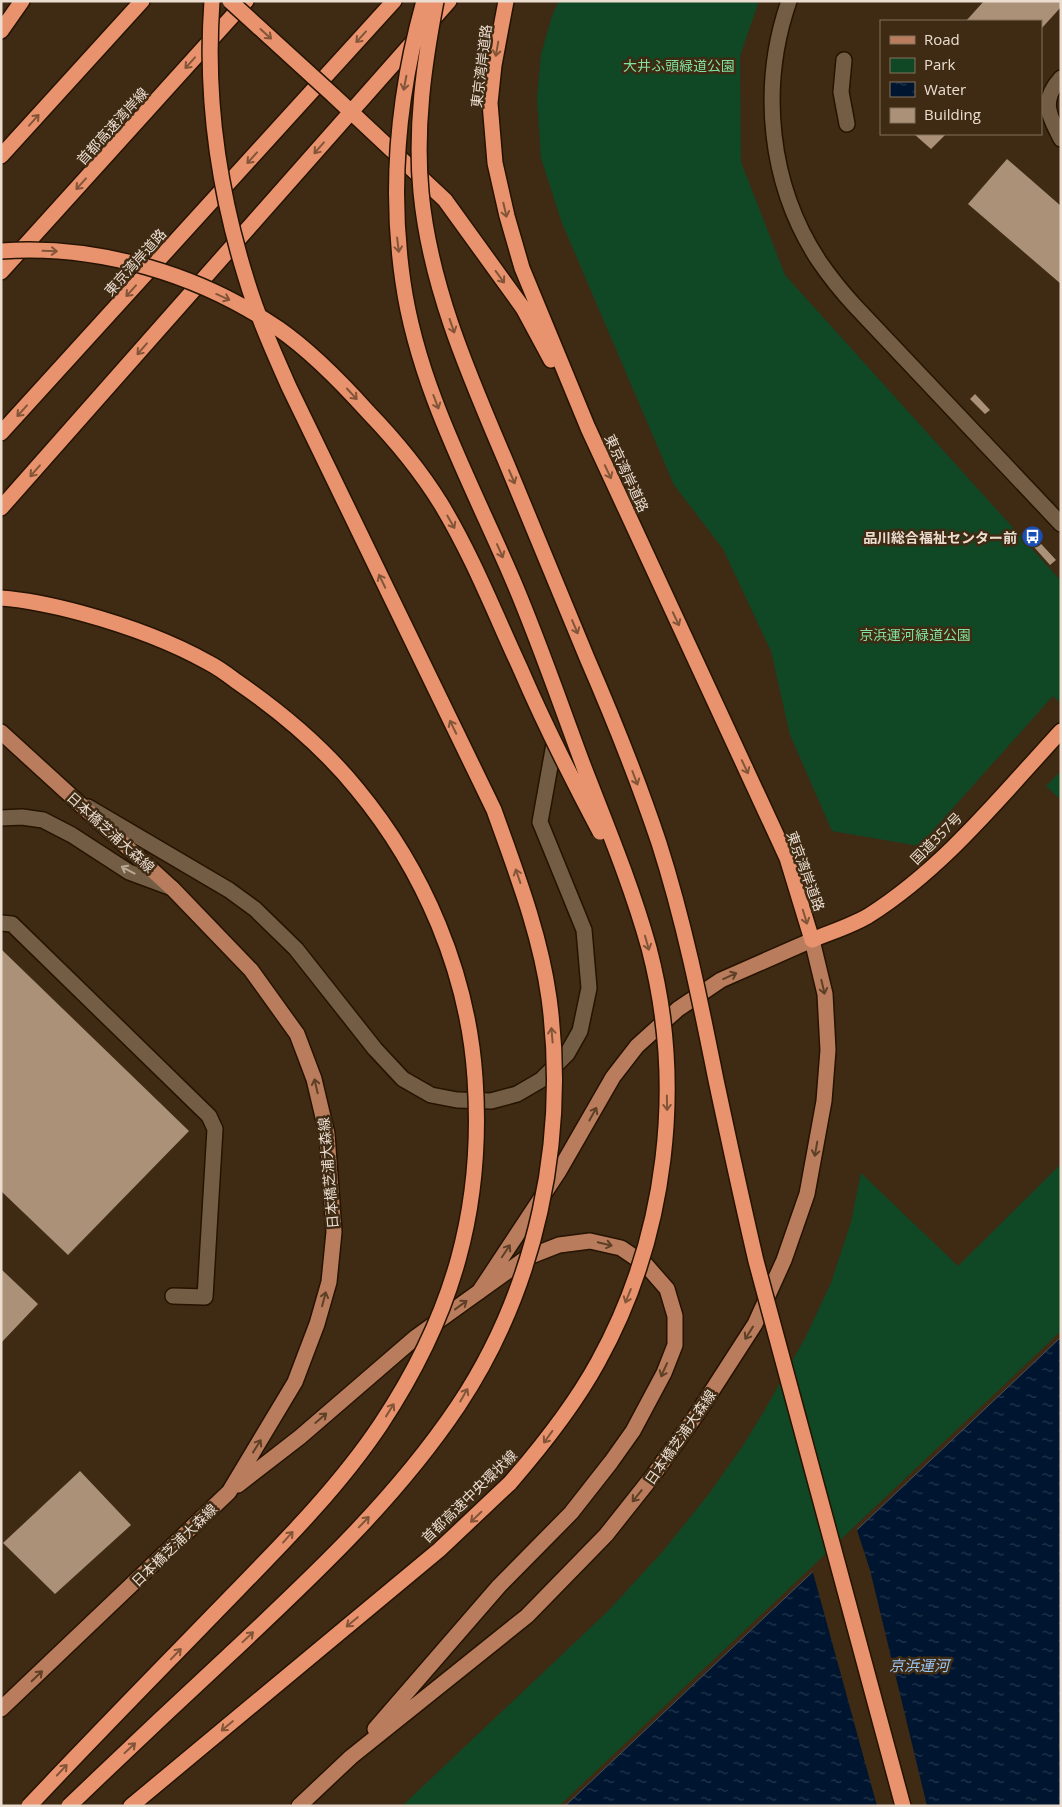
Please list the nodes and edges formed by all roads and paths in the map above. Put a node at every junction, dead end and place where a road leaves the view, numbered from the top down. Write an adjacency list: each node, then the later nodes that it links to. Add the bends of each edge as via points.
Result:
1 (22, 1): 12 (highway)
2 (142, 1): 18 (highway, one-way to 2)
3 (212, 1): 41 (highway, one-way to 3, bridge, via 330,1558 420,1458 458,1406 494,1342 514,1298 534,1240 548,1180 554,1118 555,1061 549,998 538,940 494,810 288,387 246,278 218,160 211,99 209,37)
4 (230, 1): 15 (highway, one-way to 15, bridge)
5 (246, 1): 20 (highway, 首都高速湾岸線, one-way to 20)
6 (394, 1): 22 (highway, 東京湾岸道路, one-way to 22)
7 (424, 1): 32 (highway, one-way to 32, bridge, via 403,92 398,137 395,188 403,286 429,384 513,580)
8 (436, 1): 44 (highway, one-way to 44, bridge, via 420,100 419,147 427,235 438,280 470,376 636,778 674,892 692,960 756,1261)
9 (449, 1): 15 (highway)
10 (506, 1): 21 (highway, 東京湾岸道路, one-way to 21, via 490,103 495,163 522,268)
11 (789, 1): 24 (street, via 773,74 772,119 786,192 810,245 851,301)
12 (1, 31)
13 (844, 60): 16 (street, via 841,92)
14 (1061, 78): 17 (street, via 1049,96 1048,111)
15 (352, 112): 21 (highway, one-way to 21, via 445,200 523,308); 23 (highway, one-way to 23)
16 (847, 124)
17 (1061, 139)
18 (1, 156)
19 (1, 251): 28 (highway, one-way to 28, bridge, via 53,251 97,256 142,266 192,283 238,304 279,330 337,378 410,459 440,502 490,598)
20 (1, 272)
21 (588, 428): 34 (highway, 東京湾岸道路, one-way to 34, via 787,858)
22 (1, 433)
23 (1, 508)
24 (1061, 524)
25 (1, 598): 40 (highway, one-way to 25, bridge, via 268,1558 348,1468 379,1426 410,1378 454,1276 469,1222 478,1113 466,1011 439,926 400,848 381,818 343,772 259,697 210,664 109,620 58,607)
26 (1061, 731): 34 (highway, 国道357号, via 935,865 867,916)
27 (1, 732): 29 (main road, 日本橋芝浦大森線)
28 (554, 744): 29 (street, bridge, via 540,822 584,930 589,988 580,1032 567,1054 540,1080 517,1094 491,1101 431,1095 403,1079 375,1049 296,949 255,909 229,890); 32 (highway, bridge)
29 (76, 800): 31 (main road, 日本橋芝浦大森線)
30 (1, 818): 31 (street, one-way to 30, via 129,872 43,820)
31 (173, 889): 37 (main road, 日本橋芝浦大森線, one-way to 31, via 295,1382 318,1324 329,1282 334,1232 331,1176 327,1134 314,1079 297,1034 252,970)
32 (633, 896): 42 (highway, 首都高速中央環状線, one-way to 42, bridge, via 660,1006 666,1058 667,1112 654,1217 640,1267 599,1360 572,1404 510,1483 439,1550)
33 (1, 923): 36 (street, via 12,924 209,1116 216,1129 205,1297)
34 (812, 940): 35 (main road, one-way to 34, via 558,1172 614,1077 637,1046 678,1010 720,980); 39 (main road, 日本橋芝浦大森線, one-way to 39, via 825,994 828,1050 824,1101 807,1194 784,1260 755,1324 692,1422 606,1535 528,1616)
35 (479, 1292): 37 (main road, one-way to 35, via 300,1437 416,1337); 39 (main road, one-way to 39, via 526,1258 559,1244 590,1241 621,1248 646,1265 667,1289 675,1316 675,1345 664,1373 637,1422 571,1513 499,1586)
36 (173, 1296)
37 (229, 1492): 38 (main road, 日本橋芝浦大森線, one-way to 37)
38 (1, 1709)
39 (351, 1757): 43 (main road, 日本橋芝浦大森線)
40 (29, 1806)
41 (69, 1806)
42 (131, 1806)
43 (299, 1806)
44 (902, 1806)

